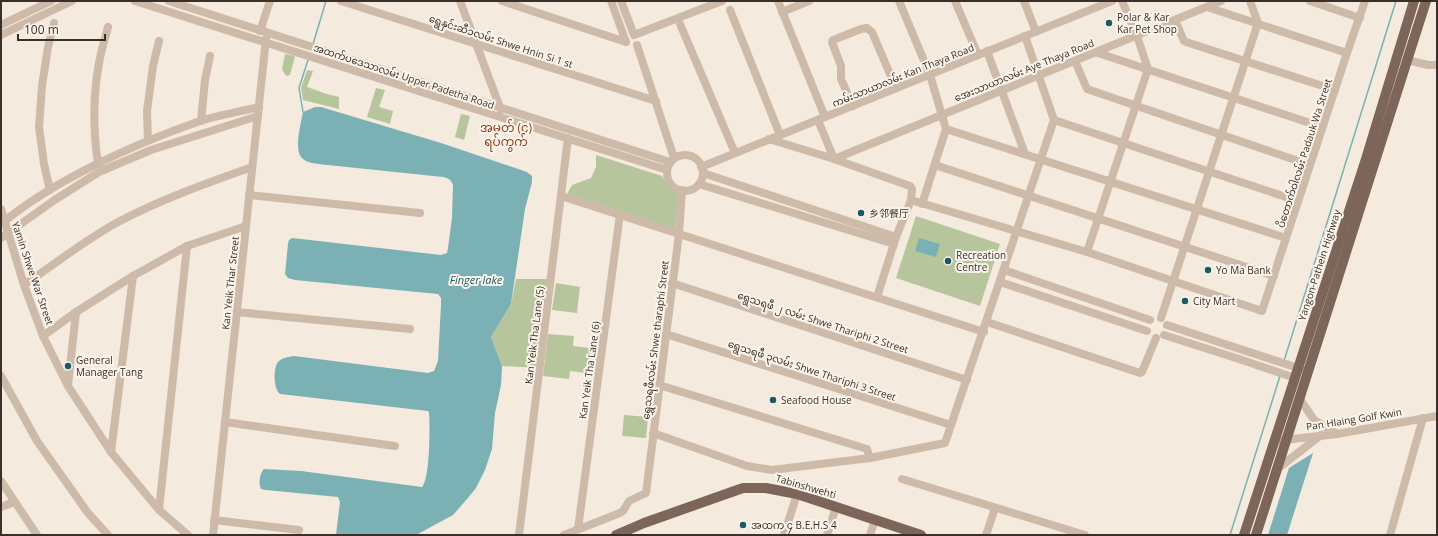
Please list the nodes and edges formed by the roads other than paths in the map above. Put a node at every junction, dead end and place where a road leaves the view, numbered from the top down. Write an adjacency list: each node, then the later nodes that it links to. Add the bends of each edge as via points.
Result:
1 (51, 1): 33 (street)
2 (72, 1): 37 (street)
3 (135, 1): 41 (street, အထက်ပဒေသာလမ်း Upper Padetha Road)
4 (169, 1): 35 (street)
5 (270, 1): 35 (street, Kan Yeik Thar Street)
6 (341, 1): 42 (street, ရွေနှင်းဆီ၁လမ်း Shwe Hnin Si 1 st)
7 (460, 1): 42 (street)
8 (502, 1): 9 (street, via 626,42)
9 (612, 1)
10 (621, 1): 11 (street, via 634,35)
11 (722, 1)
12 (778, 1): 27 (street)
13 (809, 1): 27 (street)
14 (899, 1): 54 (street)
15 (955, 1): 47 (street)
16 (1024, 1): 36 (street)
17 (1112, 1): 36 (street, ကမ်းသာယာလမ်း Kan Thaya Road)
18 (1122, 1): 39 (street)
19 (1221, 1): 25 (street, အေးသာယာလမ်း Aye Thaya Road)
20 (1250, 1): 31 (street)
21 (1310, 1): 28 (street)
22 (1365, 1): 28 (street, ပိတောက်ဝါလမ်း Padauk Wa Street)
23 (1414, 1): 136 (main road, Yangon-Pathein Highway)
24 (1426, 1): 49 (main road, Yangon-Pathein Highway)
25 (1207, 7): 29 (street, အေးသာယာလမ်း Aye Thaya Road); 31 (street)
26 (730, 10): 73 (street)
27 (782, 12): 67 (street)
28 (1360, 18): 46 (street, ပိတောက်ဝါလမ်း Padauk Wa Street)
29 (1175, 20): 39 (street, အေးသာယာလမ်း Aye Thaya Road); 51 (street, via 1186,42)
30 (54, 23): 92 (street, via 42,86 39,127)
31 (1258, 23): 46 (street); 51 (street)
32 (680, 24): 79 (street)
33 (1, 25)
34 (108, 27): 83 (street, via 99,63 94,104 94,136)
35 (263, 32): 41 (street, Kan Yeik Thar Street); 64 (street)
36 (1036, 32): 38 (street, ကမ်းသာယာလမ်း Kan Thaya Road)
37 (1, 35)
38 (1026, 36): 44 (street, ကမ်းသာယာလမ်း Kan Thaya Road); 55 (street)
39 (1137, 36): 45 (street, အေးသာယာလမ်း Aye Thaya Road); 53 (street)
40 (159, 41): 77 (street, via 152,66 147,111)
41 (266, 43): 63 (street, Kan Yeik Thar Street); 68 (street, အထက်ပဒေသာလမ်း Upper Padetha Road)
42 (477, 44): 60 (street, ရွေနှင်းဆီ၁လမ်း Shwe Hnin Si 1 st); 64 (street)
43 (637, 45): 60 (street)
44 (987, 51): 47 (street, ကမ်းသာယာလမ်း Kan Thaya Road); 58 (street)
45 (1096, 52): 50 (street, အေးသာယာလမ်း Aye Thaya Road); 53 (street)
46 (1347, 53): 57 (street, ပိတောက်ဝါလမ်း Padauk Wa Street)
47 (978, 55): 54 (street, ကမ်းသာယာလမ်း Kan Thaya Road)
48 (210, 56): 70 (street)
49 (1407, 60): 52 (street); 136 (main road, Yangon-Pathein Highway)
50 (1075, 61): 55 (street, အေးသာယာလမ်း Aye Thaya Road); 62 (street, via 1087,89)
51 (1246, 62): 57 (street); 59 (street)
52 (1437, 65)
53 (1148, 69): 59 (street); 62 (street)
54 (930, 74): 56 (street, ကမ်းသာယာလမ်း Kan Thaya Road); 65 (street)
55 (1039, 75): 58 (street, အေးသာယာလမ်း Aye Thaya Road); 69 (street)
56 (896, 88): 61 (street, ကမ်းသာယာလမ်း Kan Thaya Road); 61 (street, via 872,32 867,28 834,40 832,42 841,66 841,79)
57 (1335, 90): 71 (street, ပိတောက်ဝါလမ်း Padauk Wa Street)
58 (1002, 91): 65 (street, အေးသာယာလမ်း Aye Thaya Road); 80 (street)
59 (1234, 98): 71 (street); 74 (street)
60 (656, 100): 84 (street)
61 (853, 106): 67 (street, ကမ်းသာယာလမ်း Kan Thaya Road)
62 (1136, 106): 74 (street); 78 (street)
63 (259, 107): 66 (street, Kan Yeik Thar Street); 70 (street)
64 (500, 108): 68 (street); 84 (street)
65 (942, 114): 72 (street); 81 (street, အေးသာယာလမ်း Aye Thaya Road)
66 (258, 116): 87 (street, Kan Yeik Thar Street); 109 (street, via 150,150 99,172)
67 (821, 118): 73 (street, ကမ်းသာယာလမ်း Kan Thaya Road); 81 (street)
68 (504, 119): 75 (street, အထက်ပဒေသာလမ်း Upper Padetha Road)
69 (1054, 120): 78 (street); 82 (street)
70 (201, 121): 77 (street)
71 (1322, 127): 86 (street, ပိတောက်ဝါလမ်း Padauk Wa Street)
72 (946, 129): 80 (street); 85 (street)
73 (780, 135): 76 (street, ကမ်းသာယာလမ်း Kan Thaya Road)
74 (1221, 136): 86 (street); 89 (street)
75 (568, 138): 84 (street, အထက်ပဒေသာလမ်း Upper Padetha Road); 95 (street, Kan Yeik Tha Lane (5))
76 (769, 139): 79 (street, ကမ်းသာယာလမ်း Kan Thaya Road); 81 (street)
77 (148, 141): 83 (street)
78 (1124, 143): 89 (street); 90 (street)
79 (735, 153): 88 (street, ကမ်းသာယာလမ်း Kan Thaya Road)
80 (1025, 154): 82 (street)
81 (834, 159): 97 (street, via 910,186)
82 (1041, 159): 90 (street); 96 (street)
83 (98, 164): 92 (street)
84 (670, 164): 88 (street, via 680,155 692,156); 93 (street, via 667,176 674,187)
85 (935, 165): 96 (street); 99 (street)
86 (1310, 165): 98 (street, ပိတောက်ဝါလမ်း Padauk Wa Street)
87 (252, 167): 94 (street, Kan Yeik Thar Street); 121 (street, via 185,191 119,222)
88 (702, 170): 91 (street); 111 (street)
89 (1209, 171): 98 (street); 101 (street)
90 (1111, 182): 101 (street); 104 (street)
91 (699, 184): 93 (street, via 694,188); 111 (street)
92 (50, 190): 105 (street)
93 (682, 190): 108 (street, ရွှေသရဖီလမ်း Shwe tharaphi Street)
94 (249, 195): 102 (street); 106 (street, Kan Yeik Thar Street)
95 (561, 196): 103 (street); 173 (street, Kan Yeik Tha Lane (5))
96 (1029, 196): 104 (street); 107 (street)
97 (911, 200): 99 (street); 111 (street)
98 (1298, 201): 110 (street, ပိတောက်ဝါလမ်း Padauk Wa Street)
99 (922, 204): 107 (street)
100 (1, 209): 105 (street, Yamin Shwe War Street)
101 (1197, 210): 110 (street); 113 (street)
102 (420, 213)
103 (620, 214): 108 (street); 166 (street, Kan Yeik Tha Lane (6))
104 (1098, 218): 113 (street); 114 (street)
105 (3, 223): 109 (street, Yamin Shwe War Street)
106 (246, 226): 112 (street); 124 (street, Kan Yeik Thar Street)
107 (1016, 232): 114 (street); 115 (street)
108 (679, 234): 120 (street, ရွှေသရဖီလမ်း Shwe tharaphi Street); 122 (street)
109 (4, 235): 121 (street, Yamin Shwe War Street)
110 (1286, 238): 117 (street, ပိတောက်ဝါလမ်း Padauk Wa Street)
111 (895, 240): 122 (street)
112 (188, 246): 116 (street); 163 (street)
113 (1184, 247): 117 (street); 118 (street)
114 (1087, 252): 118 (street)
115 (1004, 270): 119 (street); 126 (street)
116 (133, 276): 123 (street); 153 (street)
117 (1274, 276): 118 (street, ပိတောက်ဝါလမ်း Padauk Wa Street, via 1262,311)
118 (1173, 281): 125 (street)
119 (1000, 282): 127 (street); 130 (street)
120 (672, 283): 132 (street, ရွှေသရဖီလမ်း Shwe tharaphi Street); 139 (street, ရွေသရဖီ ၂ လမ်း Shwe Thariphi 2 Street)
121 (24, 285): 133 (street, Yamin Shwe War Street)
122 (877, 297): 131 (street)
123 (76, 312): 133 (street); 141 (street)
124 (237, 312): 129 (street); 145 (street, Kan Yeik Thar Street)
125 (1161, 318): 126 (street, via 1155,317); 128 (street)
126 (1150, 320): 130 (street)
127 (987, 322): 131 (street); 135 (street, via 1140,373)
128 (1167, 326): 134 (street); 136 (street)
129 (410, 329)
130 (1147, 331): 135 (street, via 1150,336)
131 (984, 332): 139 (street)
132 (666, 334): 140 (street, ရွှေသရဖီလမ်း Shwe tharaphi Street); 146 (street, ရွေသရဖီ ၃လမ်း Shwe Thariphi 3 Street)
133 (43, 336): 141 (street, Yamin Shwe War Street)
134 (1164, 336): 135 (street); 138 (street)
135 (1156, 338)
136 (1303, 369): 138 (main road, Yangon-Pathein Highway); 142 (main road, Yangon-Pathein Highway)
137 (1, 376): 170 (street, via 37,441 88,513)
138 (1295, 378): 151 (main road, Yangon-Pathein Highway)
139 (967, 380): 146 (street)
140 (659, 384): 147 (street, ရွှေသရဖီလမ်း Shwe tharaphi Street); 154 (street, via 868,449)
141 (68, 386): 153 (street, Yamin Shwe War Street)
142 (1300, 399): 148 (street, via 1314,420); 150 (main road, Yangon-Pathein Highway)
143 (1437, 416): 144 (street, Pan Hlaing Golf Kwin)
144 (1423, 418): 148 (street, Pan Hlaing Golf Kwin); 184 (street)
145 (225, 422): 152 (street); 164 (street, Kan Yeik Thar Street)
146 (952, 425): 154 (street, via 945,443)
147 (653, 433): 154 (street, via 747,466 772,470); 166 (street, ရွှေသရဖီလမ်း Shwe tharaphi Street, via 646,492 629,501 623,511)
148 (1337, 434): 149 (street, Pan Hlaing Golf Kwin)
149 (1321, 435): 150 (street, Pan Hlaing Golf Kwin); 155 (street)
150 (1287, 439): 151 (street, Pan Hlaing Golf Kwin); 155 (main road, Yangon-Pathein Highway)
151 (1274, 441): 182 (main road, Yangon-Pathein Highway)
152 (396, 446)
153 (111, 452): 163 (street, Yamin Shwe War Street)
154 (870, 458)
155 (1276, 470): 183 (main road, Yangon-Pathein Highway)
156 (902, 479): 162 (street)
157 (1, 480): 159 (street)
158 (797, 494): 161 (main road, Tabinshwehti); 168 (main road, Tabinshwehti, via 766,488 743,488); 176 (street)
159 (15, 502): 160 (street); 169 (street)
160 (1, 507)
161 (836, 507): 165 (main road, Tabinshwehti); 177 (street)
162 (995, 508): 180 (street); 181 (street)
163 (159, 510): 171 (street, Yamin Shwe War Street)
164 (214, 520): 167 (street); 172 (street, Kan Yeik Thar Street)
165 (875, 520): 178 (street); 179 (main road, Tabinshwehti)
166 (578, 529): 174 (street)
167 (299, 530)
168 (630, 532): 175 (main road, Tabinshwehti)
169 (37, 535)
170 (108, 535)
171 (188, 535)
172 (213, 535)
173 (519, 535)
174 (564, 535)
175 (616, 535)
176 (784, 535)
177 (827, 535)
178 (870, 535)
179 (921, 535)
180 (986, 535)
181 (1085, 535)
182 (1244, 535)
183 (1256, 535)
184 (1390, 535)

